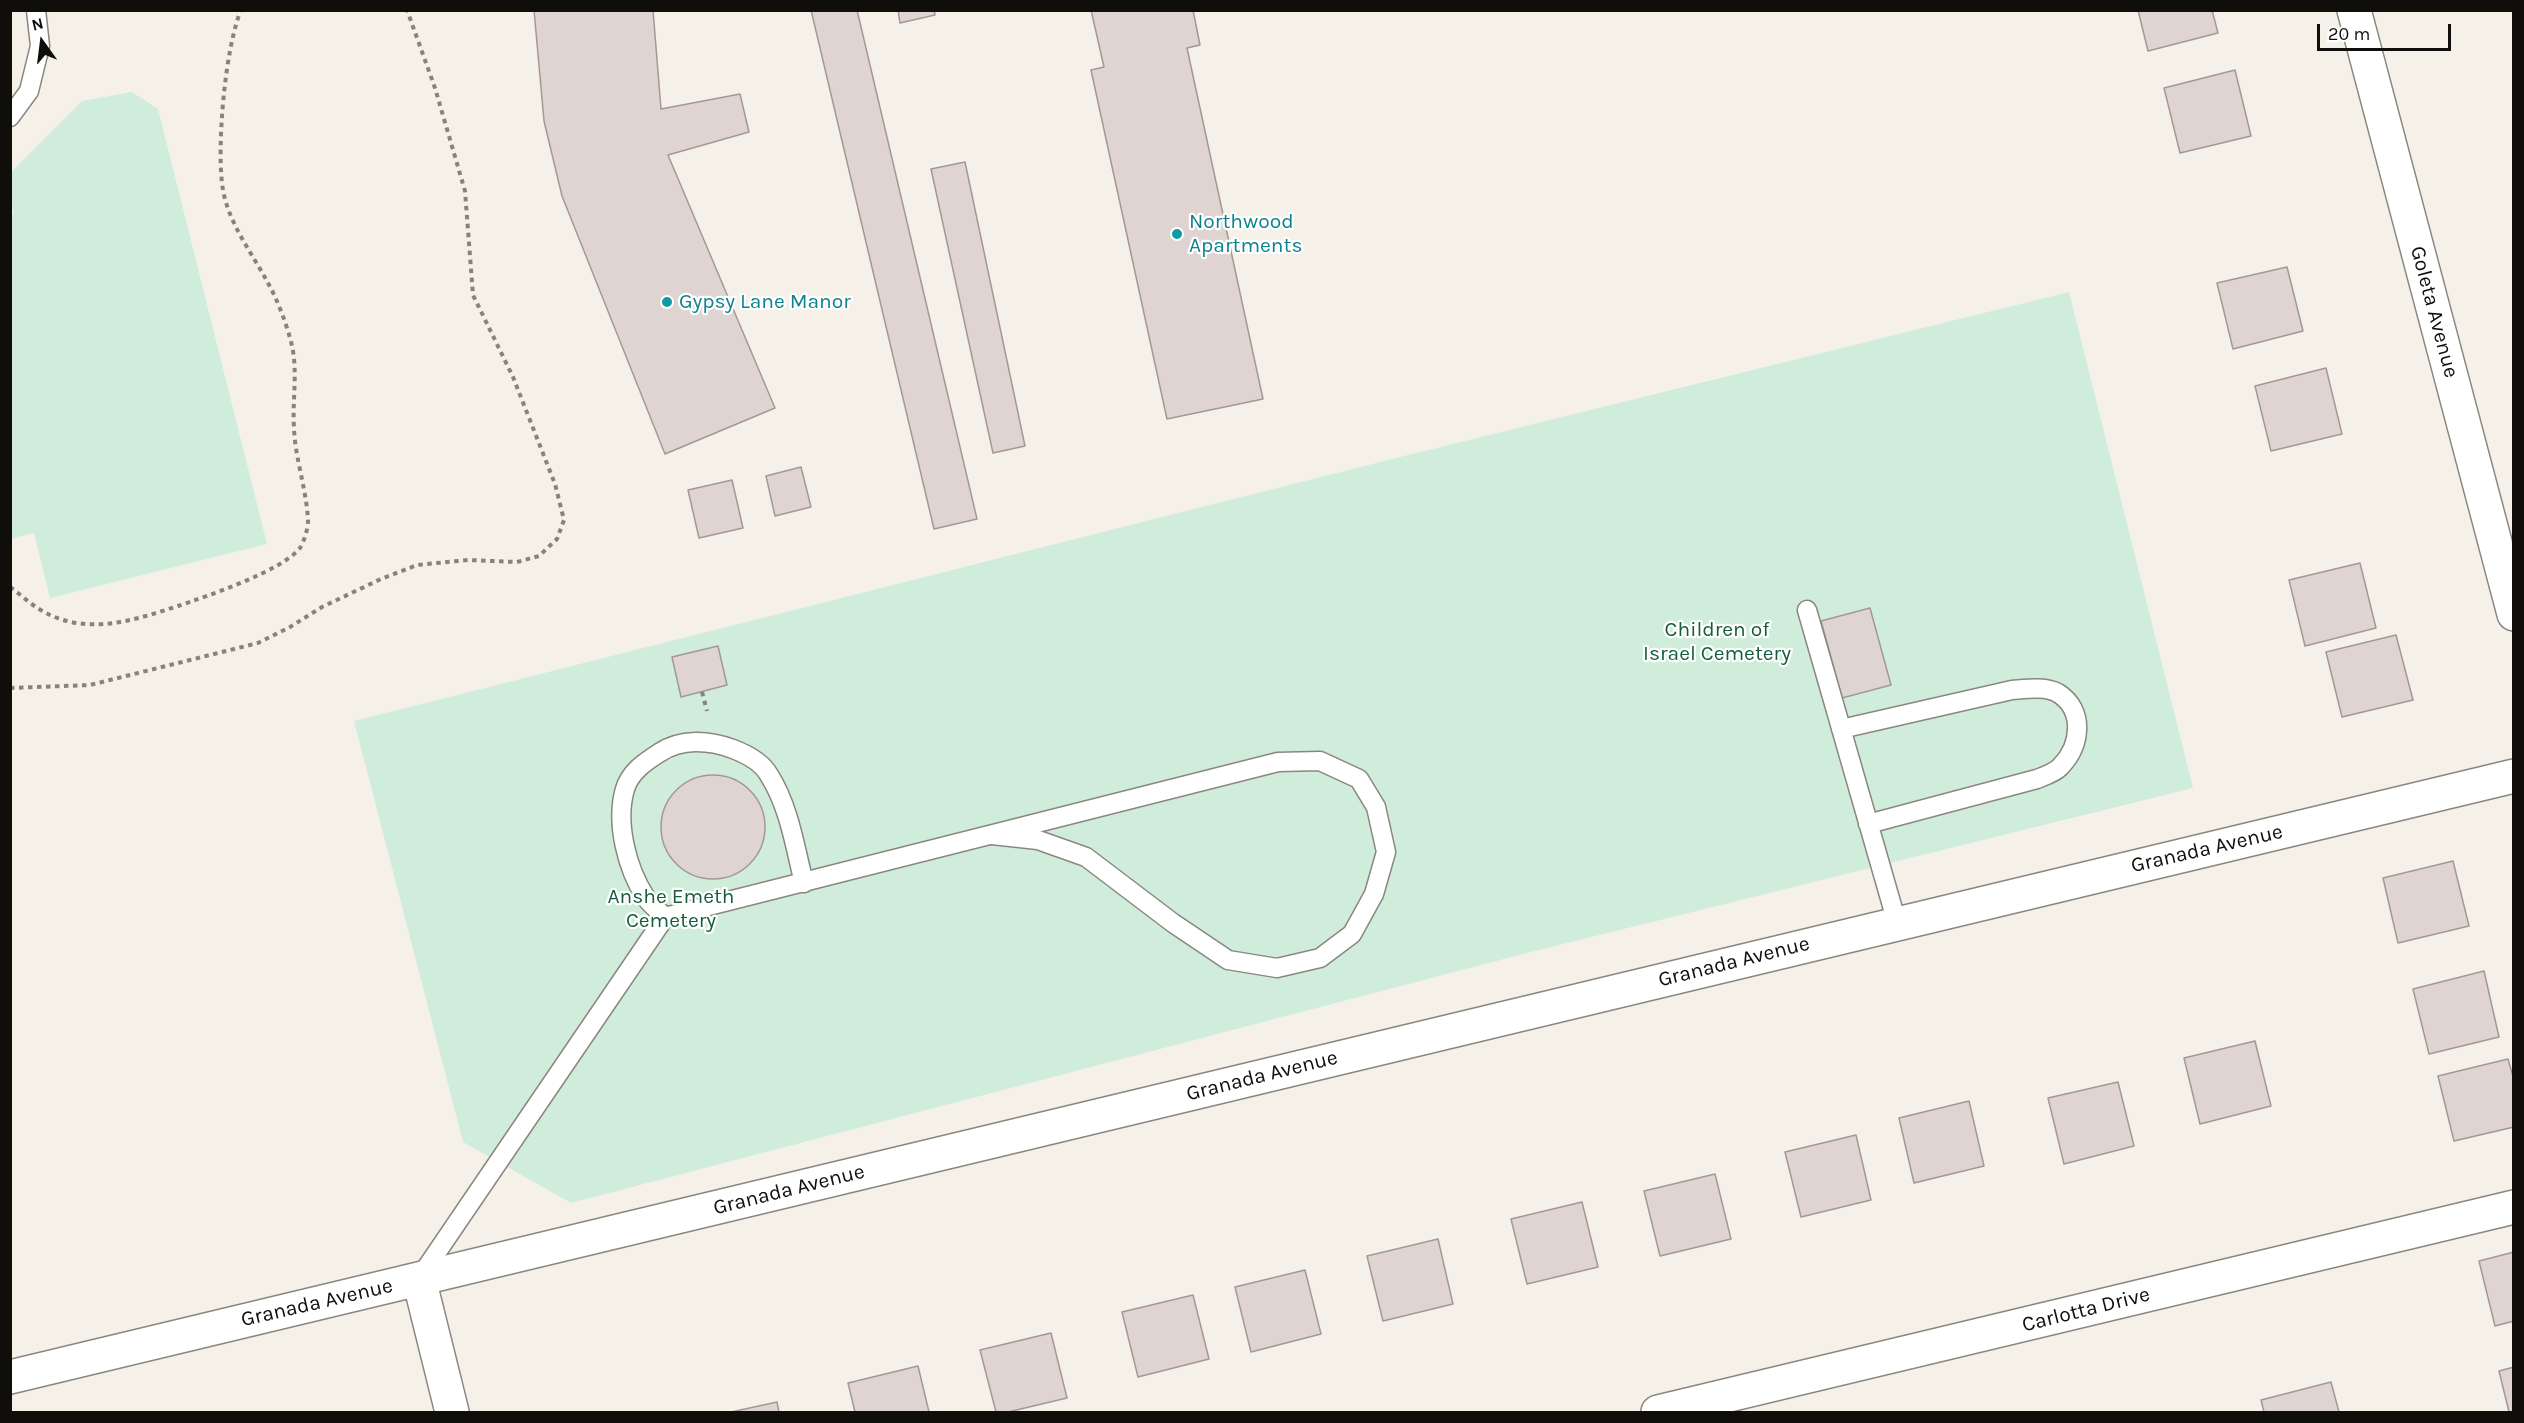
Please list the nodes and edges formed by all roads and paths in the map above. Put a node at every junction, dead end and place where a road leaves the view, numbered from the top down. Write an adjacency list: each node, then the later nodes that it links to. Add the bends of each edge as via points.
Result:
1 (36, 10): 5 (lane, via 39,46 29,91)
2 (240, 10): 6 (path, via 225,90 220,150 223,191 238,231 270,285 290,338 296,374 294,427 308,524 300,547 272,569 206,597 127,622 86,626 63,621)
3 (407, 10): 9 (path, via 465,191 473,296 513,377 555,484 564,520 557,539 539,556 517,562 468,560 417,565 381,579 258,643 90,685)
4 (2354, 10): 8 (street, Goleta Avenue)
5 (10, 117)
6 (10, 587)
7 (1806, 610): 10 (lane)
8 (2514, 614)
9 (10, 688)
10 (1841, 729): 12 (lane); 12 (lane, via 2012,690 2036,688 2058,693 2074,709 2079,726 2074,749 2060,768 2037,779)
11 (2514, 776): 16 (street, Granada Avenue)
12 (1869, 824): 16 (lane)
13 (992, 835): 13 (lane, via 1278,762 1320,761 1359,779 1376,807 1386,852 1374,894 1352,934 1320,957 1277,968 1228,960 1086,857 1038,840); 14 (lane)
14 (804, 883): 15 (lane); 15 (lane, via 784,804 769,773 748,755 718,743 692,741 667,748 640,765 625,788 622,818 635,879 647,900)
15 (665, 917): 18 (lane)
16 (1897, 923): 18 (street, Granada Avenue)
17 (2514, 1207): 21 (street, Carlotta Drive)
18 (419, 1279): 19 (street, Granada Avenue); 20 (street)
19 (10, 1377)
20 (452, 1413)
21 (1658, 1413)

